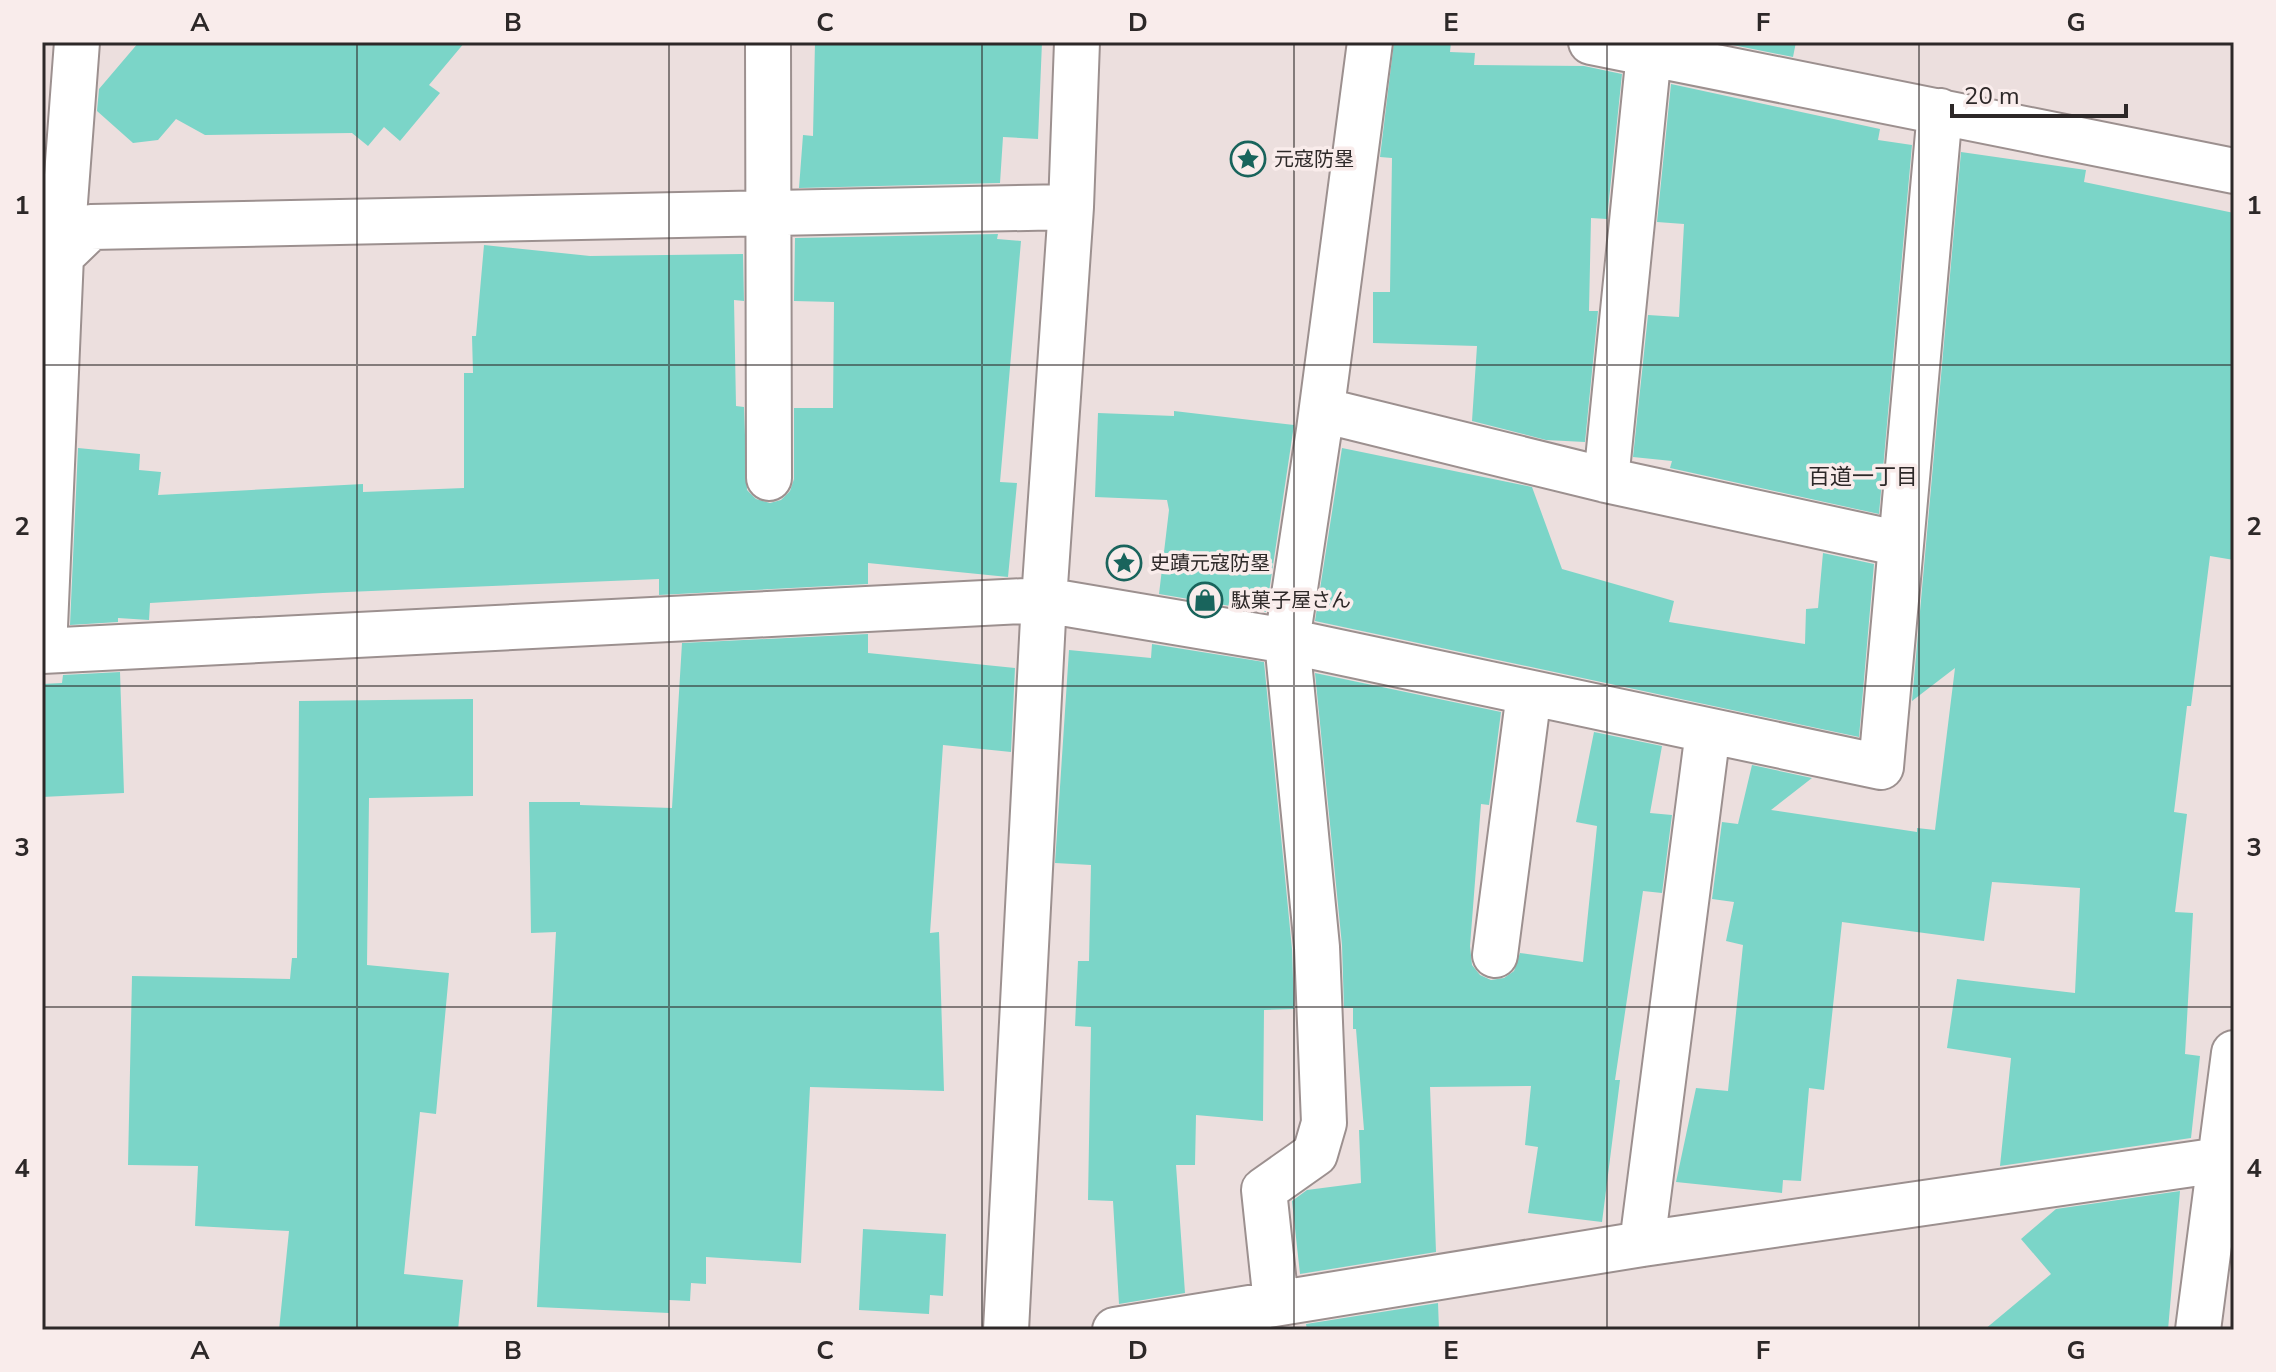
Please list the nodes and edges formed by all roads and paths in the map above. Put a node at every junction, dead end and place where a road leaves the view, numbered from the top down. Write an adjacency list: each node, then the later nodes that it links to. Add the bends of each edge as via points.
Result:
1 (77, 42): 11 (street)
2 (768, 42): 10 (street)
3 (1077, 42): 9 (street)
4 (1370, 42): 12 (street)
5 (1591, 42): 6 (street)
6 (1649, 53): 7 (street); 14 (street)
7 (1940, 111): 8 (street); 15 (street)
8 (2234, 171)
9 (1071, 207): 10 (street); 16 (street)
10 (769, 213): 11 (street, via 91,227); 13 (street)
11 (61, 256): 18 (street)
12 (1322, 410): 14 (street); 17 (street)
13 (769, 478)
14 (1606, 480): 15 (street)
15 (1901, 544): 20 (street, via 1881,767)
16 (1044, 600): 17 (street); 18 (street); 26 (street)
17 (1287, 641): 19 (street); 25 (street, via 1317,947 1324,1123 1315,1154 1264,1190)
18 (43, 651)
19 (1529, 693): 20 (street); 21 (street)
20 (1708, 731): 24 (street)
21 (1495, 955)
22 (2234, 1053): 23 (street)
23 (2228, 1158): 24 (street); 28 (street)
24 (1642, 1244): 25 (street)
25 (1276, 1303): 27 (street)
26 (1006, 1330)
27 (1115, 1330)
28 (2198, 1330)

